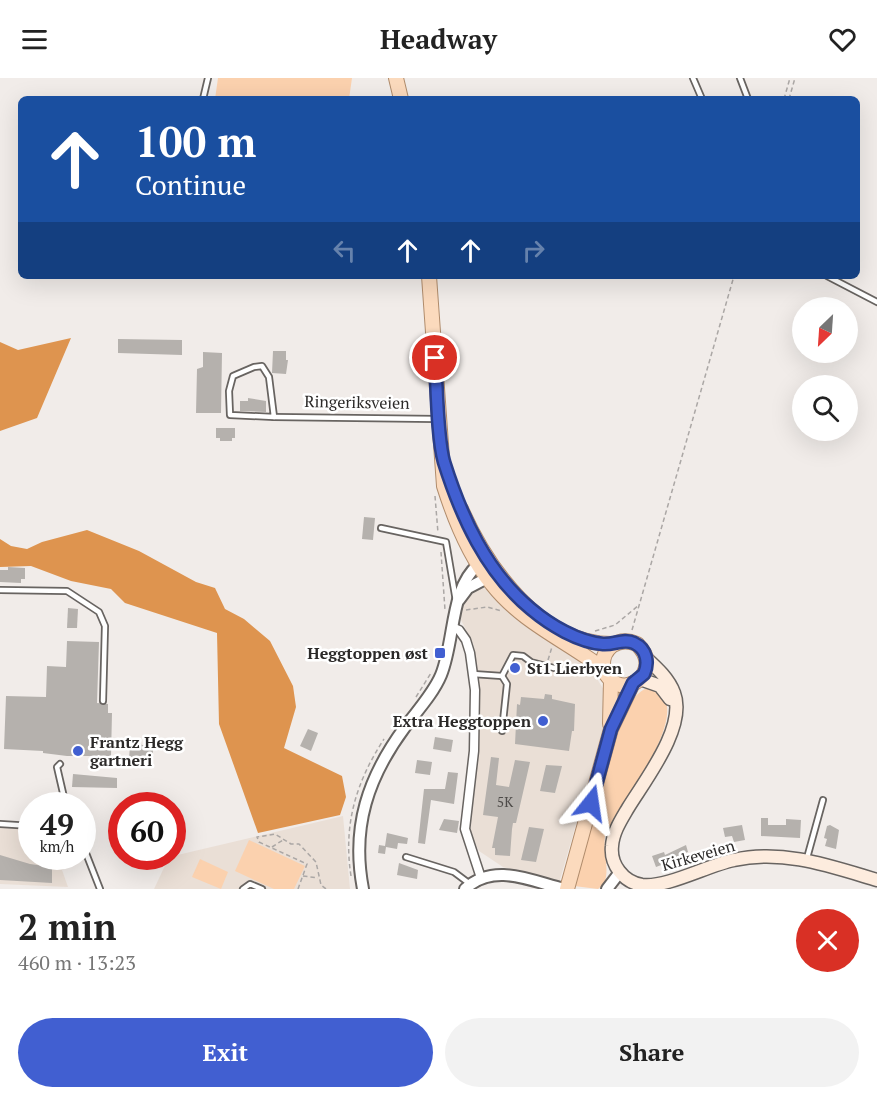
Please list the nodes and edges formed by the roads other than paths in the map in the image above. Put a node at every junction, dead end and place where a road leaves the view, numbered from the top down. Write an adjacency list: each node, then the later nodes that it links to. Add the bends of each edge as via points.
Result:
1 (208, 78): 5 (lane)
2 (396, 78): 6 (main road)
3 (693, 78): 7 (lane)
4 (740, 78): 8 (lane)
5 (204, 96)
6 (400, 96)
7 (701, 96)
8 (747, 96)
9 (429, 279): 13 (main road)
10 (833, 279): 11 (lane)
11 (877, 302)
12 (274, 417): 12 (lane, Ringeriksveien, via 230,415 233,376 254,367 265,368); 13 (lane, Ringeriksveien)
13 (440, 418): 15 (main road, via 444,462)
14 (381, 528): 17 (lane, via 446,542)
15 (486, 569): 17 (street, via 468,588); 17 (street, via 465,580); 19 (main road, via 547,620 588,641); 23 (main road, via 515,609 551,642)
16 (0, 590): 26 (lane, via 67,591 99,612 105,626)
17 (460, 606): 18 (street)
18 (454, 628): 22 (street, via 468,643); 46 (street, via 440,676 386,754 368,789 358,834)
19 (613, 644): 20 (main road, via 632,642); 23 (main road, via 604,655)
20 (646, 658): 25 (main road, via 646,669); 27 (main road, via 670,684)
21 (554, 668): 24 (lane, via 513,655)
22 (473, 674): 24 (lane); 40 (street, via 474,751 465,829)
23 (607, 674): 25 (main road, via 623,685); 28 (main road)
24 (502, 676): 29 (lane, via 507,684)
25 (637, 681): 27 (main road, via 660,686); 28 (main road)
26 (103, 701)
27 (675, 708): 38 (main road, via 670,735 613,837 612,856)
28 (611, 729): 47 (main road)
29 (501, 731)
30 (60, 764): 31 (lane, via 57,767)
31 (63, 792)
32 (823, 800): 36 (lane)
33 (0, 824): 34 (lane)
34 (18, 825)
35 (406, 857): 42 (lane, via 454,872)
36 (807, 860): 39 (main road, Kirkeveien); 41 (main road, Kirkeveien, via 750,857 715,864 657,884)
37 (93, 870): 43 (lane)
38 (620, 873): 41 (main road, Kirkeveien); 48 (street)
39 (877, 880)
40 (483, 883): 42 (street); 47 (street, via 503,874)
41 (629, 886)
42 (468, 887)
43 (100, 889)
44 (243, 889): 45 (lane, via 250,884)
45 (262, 889)
46 (363, 889)
47 (565, 889)
48 (607, 889)

